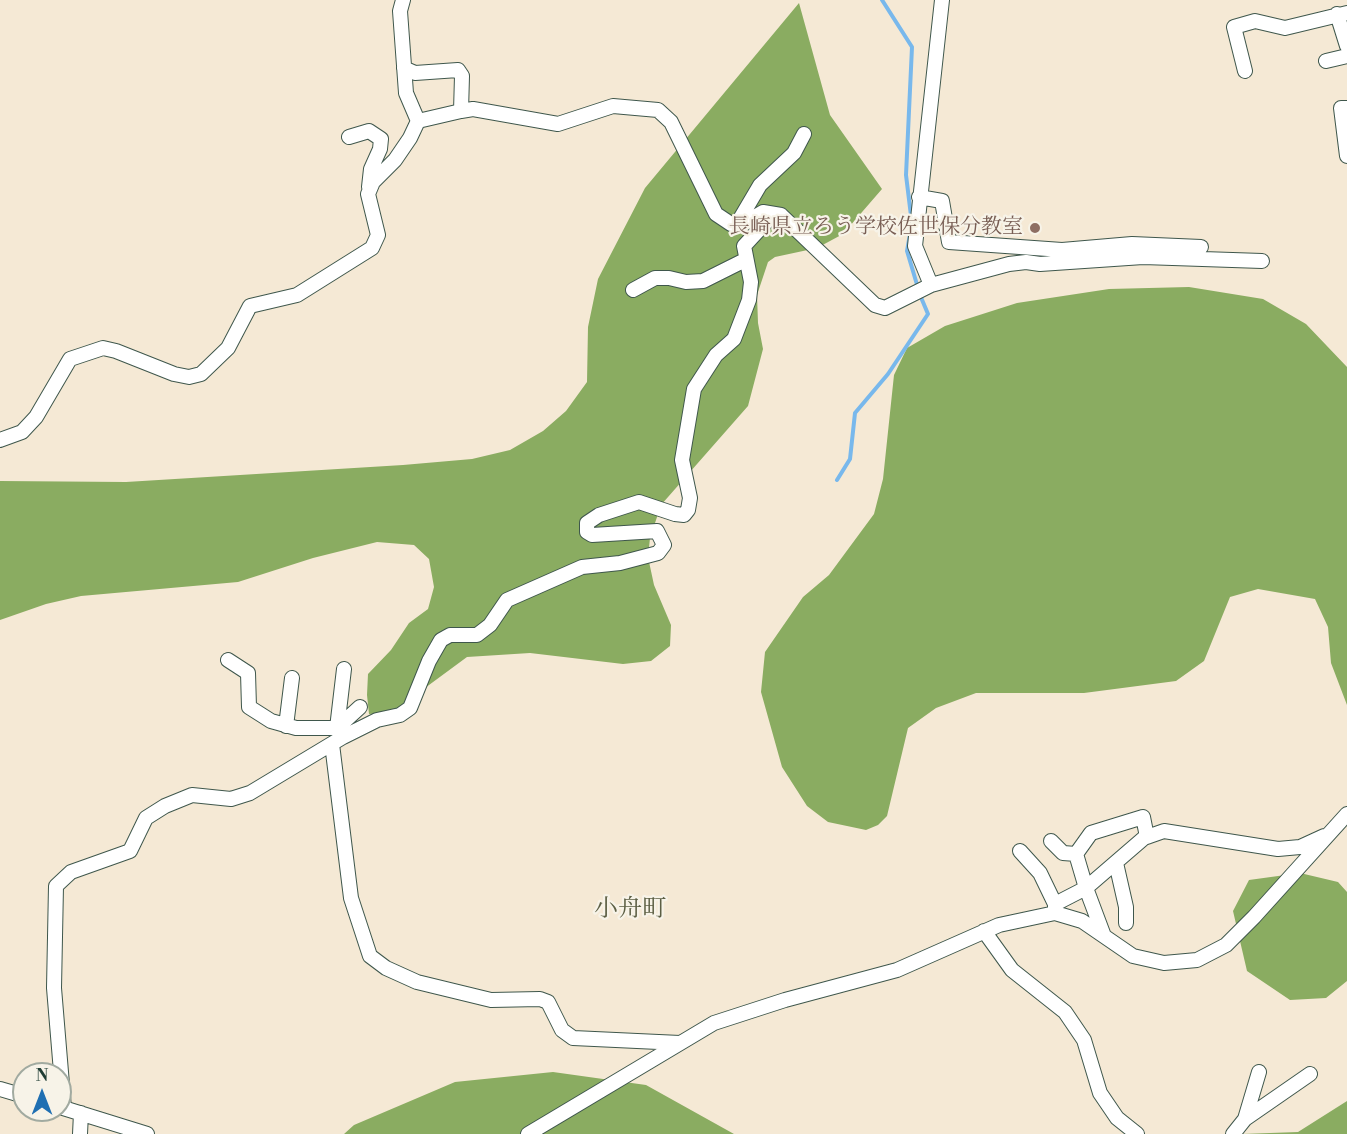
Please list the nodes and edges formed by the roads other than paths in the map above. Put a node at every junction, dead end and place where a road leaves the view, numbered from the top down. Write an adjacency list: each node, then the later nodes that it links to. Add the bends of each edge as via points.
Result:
1 (403, 0): 7 (street, via 400,11)
2 (942, 0): 16 (street)
3 (1342, 14): 4 (street); 8 (street, via 1286,28 1255,21 1234,27)
4 (1347, 46)
5 (1347, 56): 6 (street)
6 (1326, 61)
7 (404, 68): 10 (street, via 415,73 458,70 462,76); 11 (street, via 406,93)
8 (1245, 71)
9 (1347, 108): 14 (street, via 1341,108)
10 (461, 111): 11 (street); 18 (street, via 473,109 558,124 613,106 658,110 671,122 716,214)
11 (418, 121): 15 (street, via 395,160 373,182)
12 (804, 134): 18 (street, via 794,153 760,185)
13 (349, 137): 15 (street, via 369,131 381,139)
14 (1347, 156)
15 (369, 192): 24 (street, via 378,235 372,248 297,295 250,306 228,348 201,374 174,374 103,348 81,354 70,359 36,417 22,432)
16 (920, 197): 19 (street, via 942,201 949,242 1062,250 1131,244); 22 (street, via 915,246)
17 (781, 215): 18 (street, via 763,212); 20 (street, via 768,220 744,246); 22 (street, via 874,305 885,308)
18 (737, 224)
19 (1201, 246)
20 (745, 260): 23 (street, via 703,281 655,278); 30 (street, via 751,282 749,300 734,339 716,355 694,389 682,460 690,498 688,510 675,514 639,502 598,515 587,523 587,532 592,535 657,531 664,545 658,553 582,567 507,600 477,636 441,640 410,708)
21 (1262, 261): 22 (street, via 1143,256 1026,262)
22 (927, 287)
23 (633, 290)
24 (0, 440)
25 (228, 660): 29 (street, via 248,672 249,707)
26 (344, 669): 30 (street)
27 (292, 678): 29 (street)
28 (360, 707): 30 (street)
29 (286, 726): 30 (street)
30 (337, 736): 43 (street, via 351,898 370,956 417,982 491,1000 548,1002 562,1030 573,1038); 44 (street, via 250,793 231,799 192,795 165,806 146,818 130,851 71,872 56,886 54,988)
31 (1347, 813): 32 (street)
32 (1329, 834): 33 (street, via 1300,847 1278,849 1164,831); 42 (street, via 1226,945 1197,960 1164,963 1133,956)
33 (1147, 837): 36 (street, via 1143,817 1091,833); 37 (street)
34 (1051, 841): 36 (street, via 1063,854)
35 (1020, 851): 39 (street, via 1040,873)
36 (1076, 854): 38 (street)
37 (1116, 863): 38 (street); 40 (street)
38 (1086, 888): 39 (street); 42 (street)
39 (1055, 909): 41 (street); 42 (street)
40 (1126, 923)
41 (984, 931): 43 (street, via 897,970 714,1023); 53 (street, via 1012,970 1065,1012 1084,1040 1100,1093 1117,1118)
42 (1104, 936)
43 (680, 1043): 52 (street)
44 (59, 1062)
45 (1259, 1072): 49 (street)
46 (1310, 1074): 49 (street)
47 (72, 1110): 48 (street)
48 (81, 1113): 50 (street); 51 (street)
49 (1245, 1119): 54 (street)
50 (80, 1134)
51 (147, 1134)
52 (528, 1134)
53 (1137, 1134)
54 (1233, 1134)

